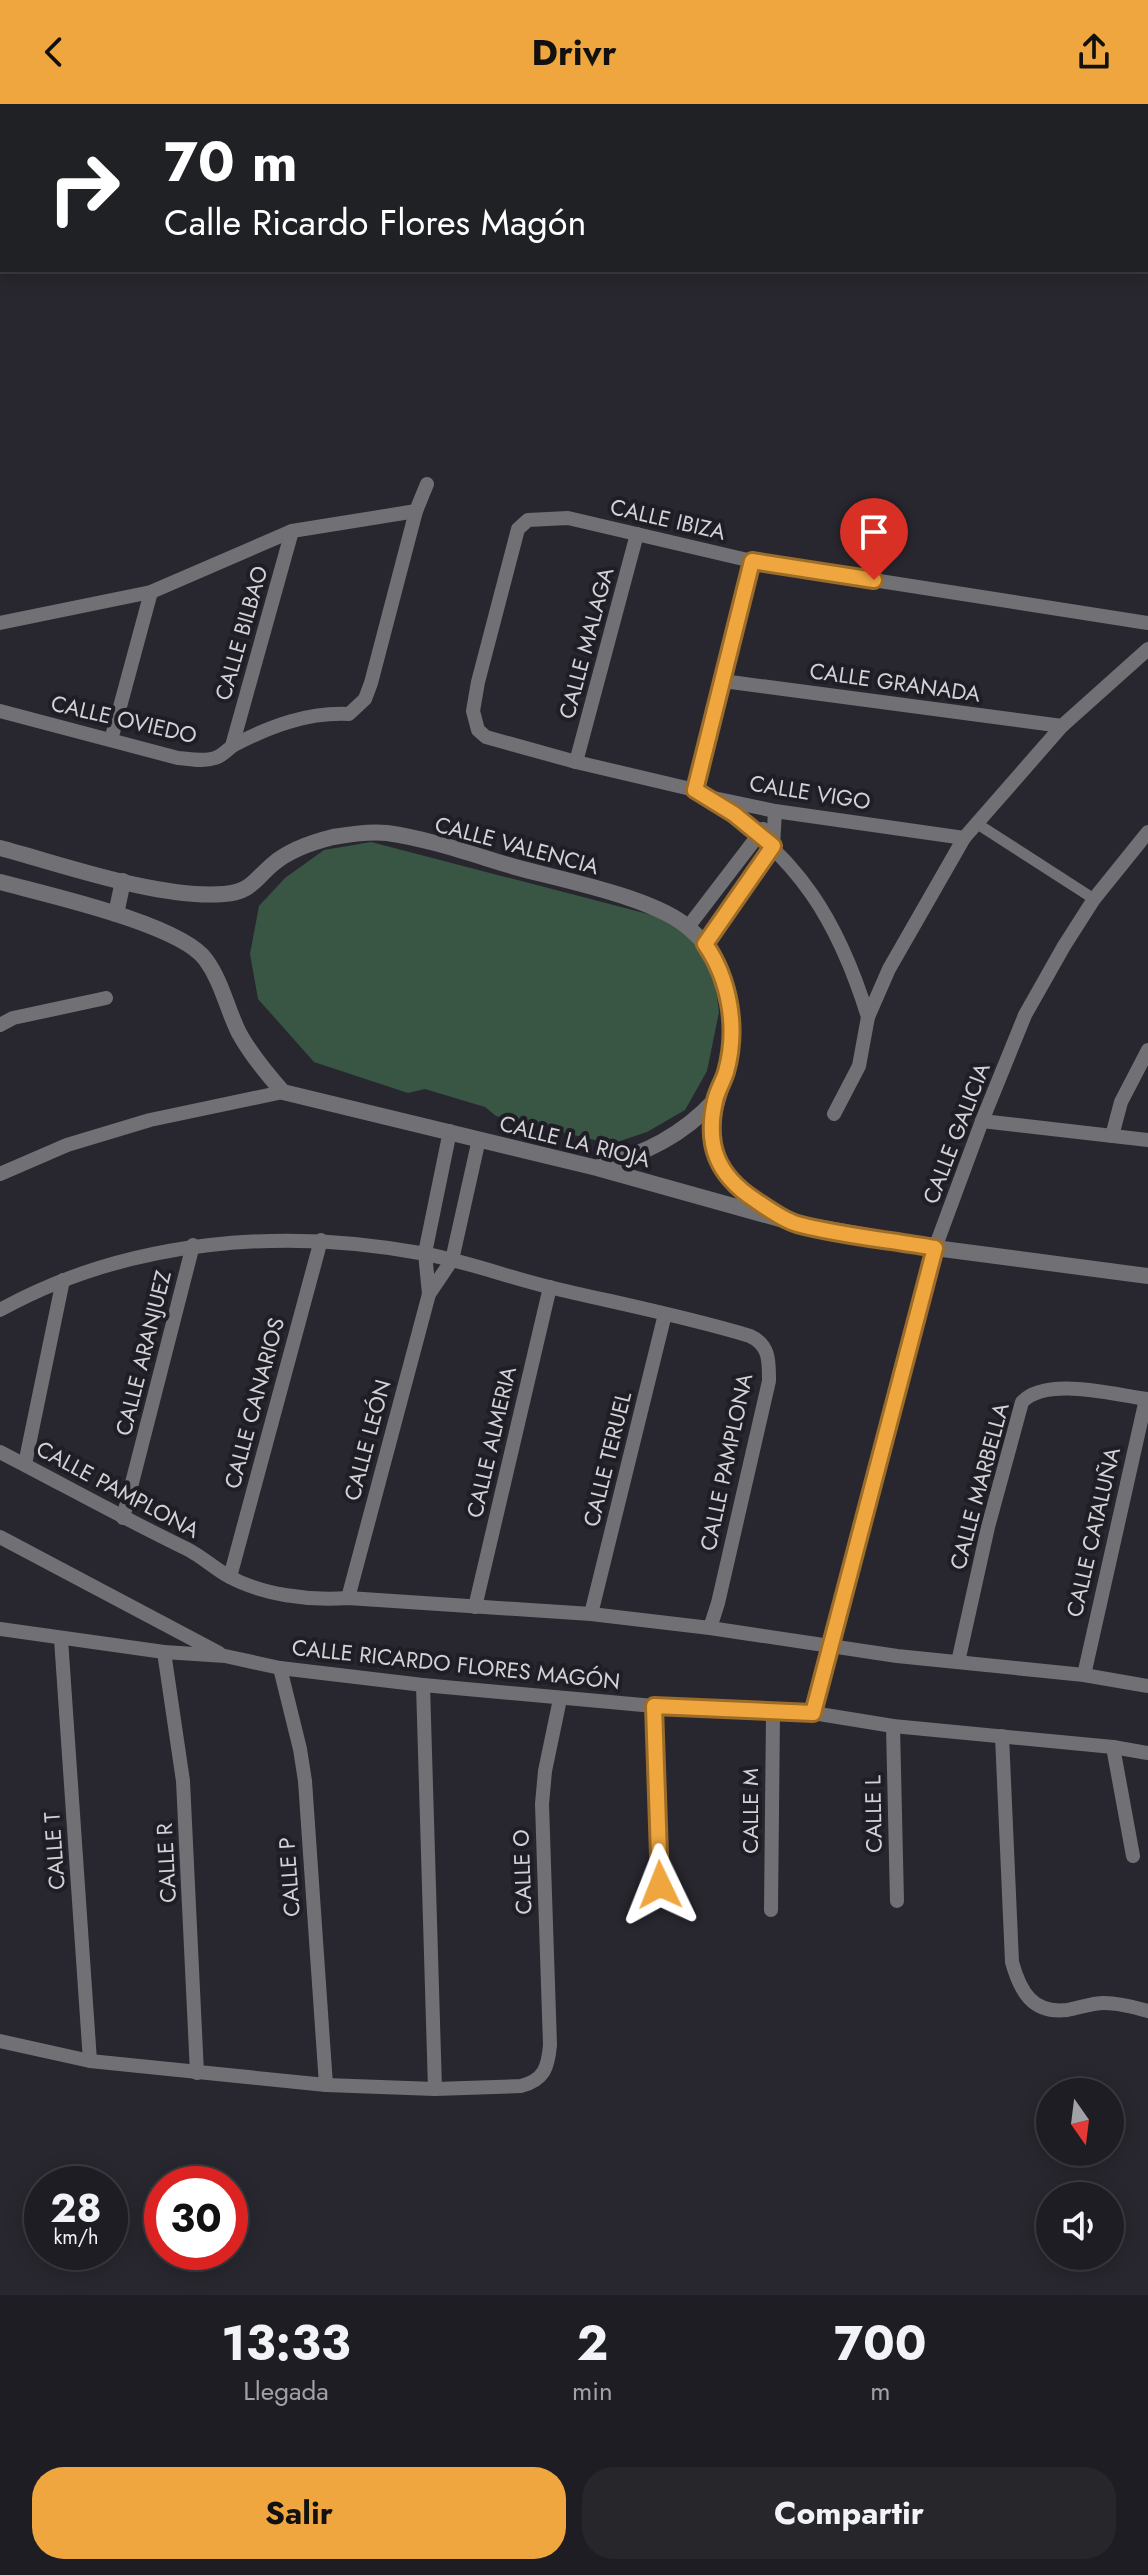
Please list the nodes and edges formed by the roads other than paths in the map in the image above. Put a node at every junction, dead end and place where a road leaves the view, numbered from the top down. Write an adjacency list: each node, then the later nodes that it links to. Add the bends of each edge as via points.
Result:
1 (427, 484): 2 (street, CALLE OVIEDO)
2 (416, 511): 3 (street); 14 (street, CALLE OVIEDO, via 365,699 349,714 297,719)
3 (292, 531): 6 (street); 14 (street, CALLE BILBAO)
4 (637, 534): 5 (street, CALLE IBIZA); 15 (street, CALLE IBIZA, via 568,518 528,520 518,529 473,711 478,730); 16 (street, CALLE MALAGA)
5 (752, 561): 8 (street, CALLE IBIZA); 10 (street)
6 (151, 592): 7 (street); 13 (street)
7 (0, 623)
8 (1148, 623)
9 (1148, 649): 12 (street)
10 (723, 681): 12 (street, CALLE GRANADA); 17 (street)
11 (0, 711): 13 (street, CALLE OVIEDO)
12 (1062, 726): 20 (street)
13 (111, 740): 14 (street, CALLE OVIEDO, via 205,760)
14 (232, 746)
15 (511, 746): 16 (street, CALLE VIGO)
16 (576, 762): 17 (street, CALLE VIGO)
17 (695, 790): 18 (street, CALLE VIGO)
18 (709, 797): 19 (street, CALLE VIGO); 22 (street)
19 (775, 811): 22 (street); 23 (street, CALLE VIGO); 24 (street)
20 (976, 823): 23 (street); 28 (street)
21 (1148, 832): 28 (street, CALLE GALICIA)
22 (759, 834): 24 (street); 30 (street)
23 (964, 838): 33 (street, via 889,969)
24 (773, 846): 31 (street); 33 (street, via 820,905)
25 (0, 848): 26 (street, CALLE VALENCIA)
26 (123, 881): 29 (street); 30 (street, CALLE VALENCIA, via 184,893 227,894 251,887 274,862 298,848 330,838 386,833 634,901)
27 (0, 882): 29 (street)
28 (1094, 899): 39 (street, CALLE GALICIA, via 1025,1015)
29 (116, 914): 36 (street, via 171,935 205,957 238,1031)
30 (688, 927): 31 (street, CALLE VALENCIA)
31 (705, 944): 37 (street, CALLE VALENCIA, via 718,962 732,1030 726,1072)
32 (106, 998): 34 (street)
33 (868, 1017): 38 (street, via 859,1066)
34 (4, 1019)
35 (1148, 1050): 41 (street, via 1121,1102)
36 (283, 1092): 40 (street, CALLE LA RIOJA); 45 (street, CALLE LA RIOJA, via 150,1120 67,1145)
37 (715, 1099): 44 (street, via 666,1141); 46 (street, CALLE VALENCIA, via 712,1134 722,1170 740,1190)
38 (834, 1114)
39 (982, 1121): 41 (street); 49 (street, CALLE GALICIA)
40 (450, 1131): 42 (street, CALLE LA RIOJA); 50 (street, CALLE LEÓN)
41 (1112, 1136): 43 (street)
42 (479, 1139): 44 (street, CALLE LA RIOJA); 51 (street, CALLE LEÓN)
43 (1148, 1140)
44 (597, 1168): 46 (street, CALLE LA RIOJA)
45 (0, 1174)
46 (794, 1223): 49 (street, CALLE LA RIOJA)
47 (321, 1240): 48 (street, CALLE PAMPLONA); 50 (street, CALLE PAMPLONA); 63 (street, CALLE CANARIOS)
48 (193, 1245): 53 (street, CALLE PAMPLONA); 61 (street, CALLE ARANJUEZ)
49 (935, 1248): 52 (street, CALLE LA RIOJA); 70 (street, CALLE GALICIA)
50 (425, 1253): 51 (street, CALLE PAMPLONA); 55 (street, CALLE LEÓN)
51 (452, 1260): 54 (street, CALLE PAMPLONA); 55 (street, CALLE LEÓN)
52 (1148, 1276)
53 (63, 1280): 56 (street, CALLE PAMPLONA); 60 (street)
54 (550, 1287): 57 (street, CALLE PAMPLONA); 65 (street, CALLE ALMERIA)
55 (429, 1294): 64 (street, CALLE LEÓN)
56 (0, 1310)
57 (665, 1314): 66 (street, CALLE TERUEL); 67 (street, CALLE PAMPLONA, via 750,1336 767,1350 769,1381)
58 (1147, 1399): 73 (street, CALLE MARBELLA, via 1062,1388 1038,1391 1022,1402); 75 (street, CALLE CATALUÑA)
59 (0, 1452): 60 (street, CALLE PAMPLONA)
60 (25, 1464): 61 (street, CALLE PAMPLONA)
61 (123, 1518): 63 (street, CALLE PAMPLONA, via 193,1552)
62 (0, 1537): 72 (street)
63 (230, 1577): 64 (street, CALLE PAMPLONA, via 283,1595 319,1601)
64 (348, 1598): 65 (street, CALLE PAMPLONA)
65 (475, 1607): 66 (street, CALLE PAMPLONA)
66 (591, 1614): 67 (street, CALLE PAMPLONA)
67 (710, 1628): 70 (street)
68 (0, 1629): 69 (street, CALLE RICARDO FLORES MAGÓN)
69 (61, 1639): 71 (street, CALLE RICARDO FLORES MAGÓN); 92 (street, CALLE T)
70 (830, 1646): 73 (street); 81 (street, CALLE GALICIA)
71 (164, 1652): 72 (street, CALLE RICARDO FLORES MAGÓN); 93 (street, CALLE R, via 183,1781)
72 (225, 1656): 74 (street, CALLE RICARDO FLORES MAGÓN)
73 (958, 1662): 75 (street)
74 (280, 1668): 76 (street, CALLE RICARDO FLORES MAGÓN); 94 (street, CALLE P, via 305,1781)
75 (1084, 1675): 77 (street)
76 (423, 1685): 78 (street, CALLE RICARDO FLORES MAGÓN); 95 (street)
77 (1148, 1686)
78 (560, 1699): 79 (street, CALLE RICARDO FLORES MAGÓN); 95 (street, CALLE O, via 542,1804 548,2064 543,2075 521,2086)
79 (654, 1706): 80 (street, CALLE RICARDO FLORES MAGÓN); 87 (street)
80 (773, 1713): 81 (street, CALLE RICARDO FLORES MAGÓN); 89 (street, CALLE M)
81 (813, 1713): 82 (street, CALLE RICARDO FLORES MAGÓN)
82 (893, 1726): 83 (street, CALLE RICARDO FLORES MAGÓN); 88 (street, CALLE L)
83 (1002, 1736): 84 (street, CALLE RICARDO FLORES MAGÓN); 90 (street, via 1012,1962 1021,1991 1044,2009 1105,2003)
84 (1113, 1747): 85 (street, CALLE RICARDO FLORES MAGÓN); 86 (street)
85 (1148, 1753)
86 (1133, 1856)
87 (660, 1885)
88 (897, 1901)
89 (771, 1910)
90 (1148, 2011)
91 (0, 2041): 92 (street)
92 (90, 2061): 93 (street)
93 (197, 2073): 94 (street)
94 (326, 2085): 95 (street)
95 (435, 2089)

